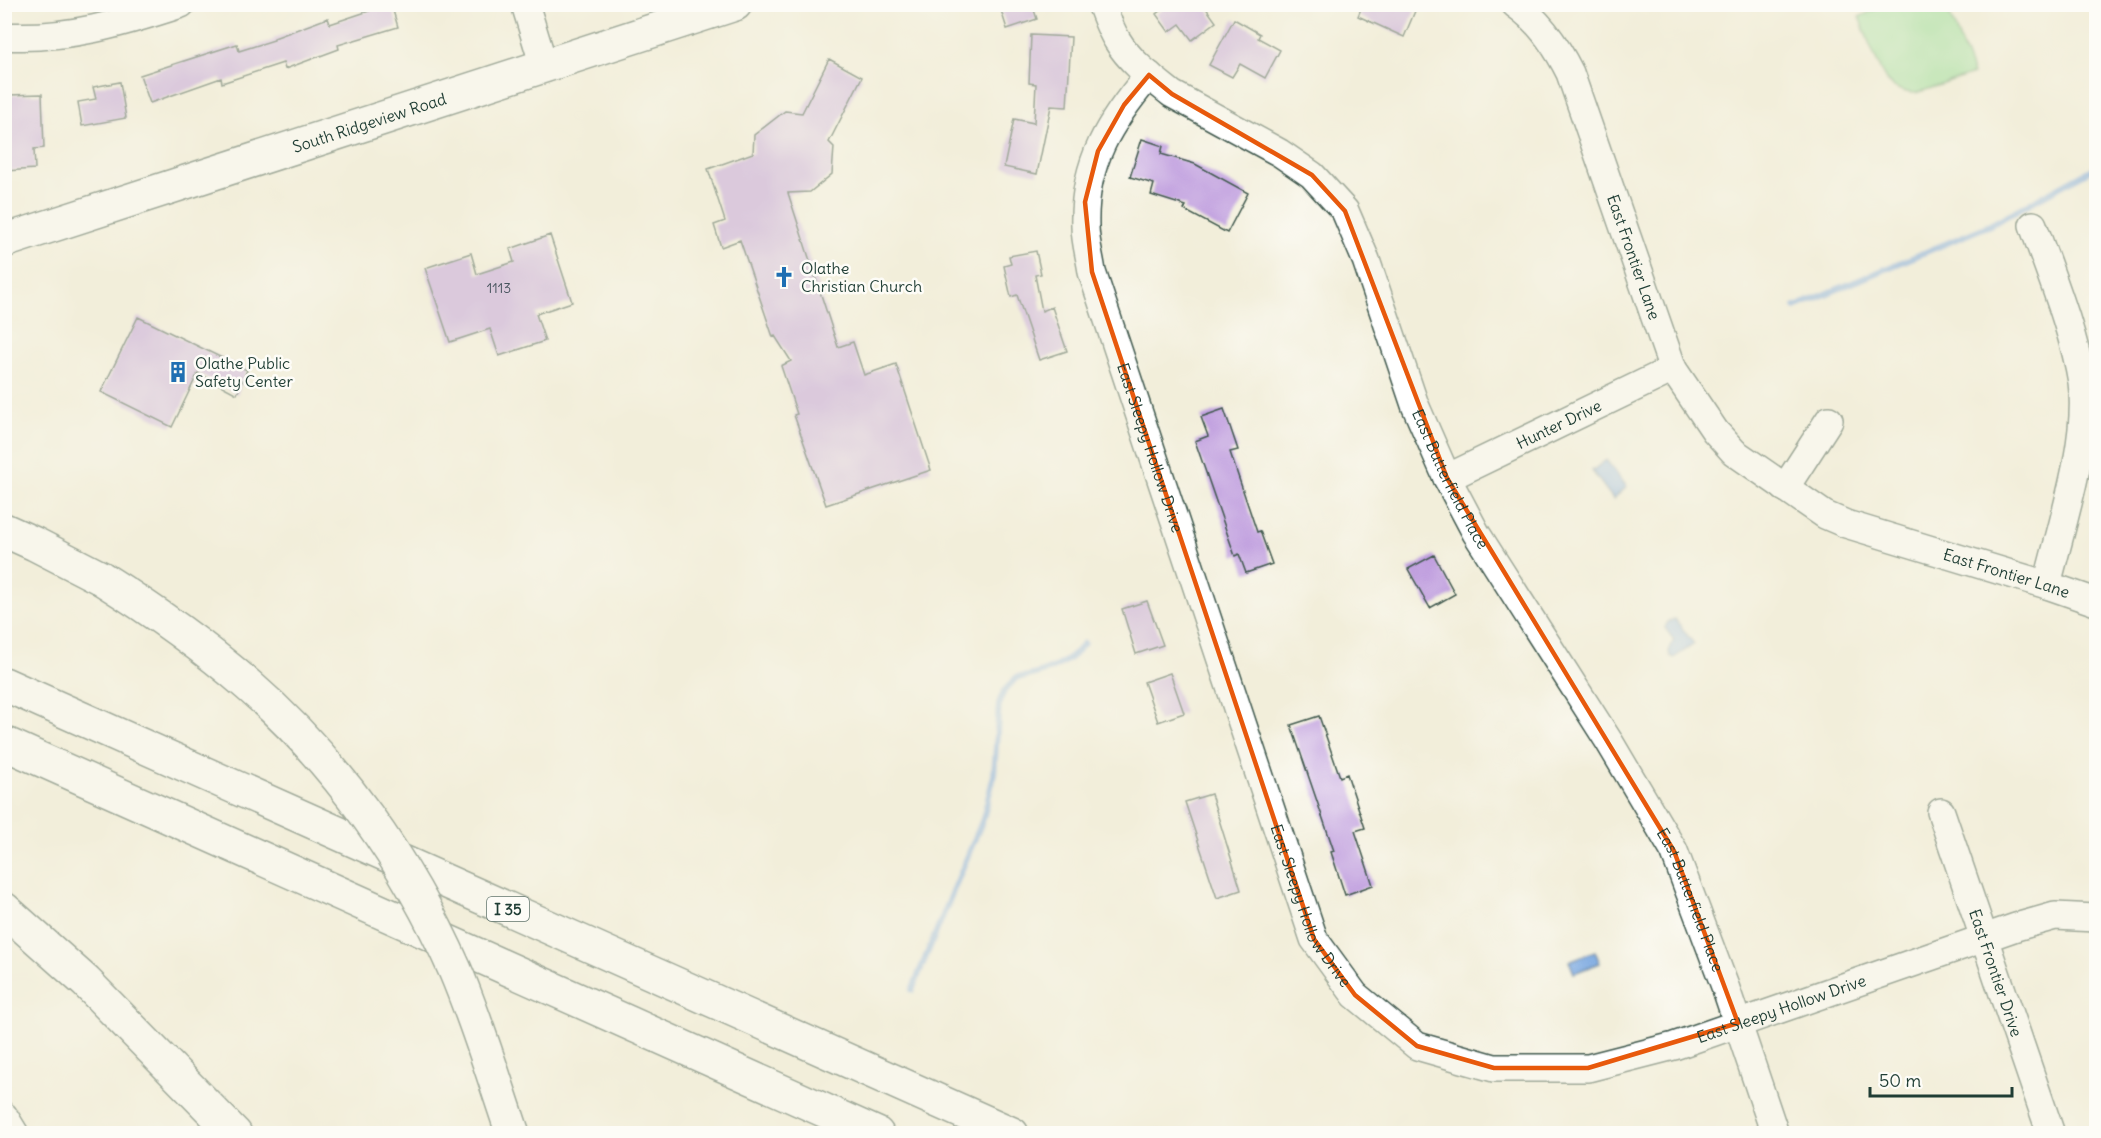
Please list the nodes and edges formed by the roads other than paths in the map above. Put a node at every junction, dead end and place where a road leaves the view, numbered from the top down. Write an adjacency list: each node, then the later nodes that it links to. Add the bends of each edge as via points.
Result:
1 (181, 4): 6 (street, via 86,32)
2 (525, 4): 7 (street)
3 (735, 4): 7 (main road, South Ridgeview Road)
4 (1101, 4): 8 (street, East Butterfield Place, via 1116,39)
5 (1515, 4): 11 (street, East Frontier Lane, via 1541,28 1570,73)
6 (4, 36)
7 (544, 66): 10 (main road, South Ridgeview Road)
8 (1149, 75): 13 (street, East Butterfield Place, via 1172,94 1280,153 1312,175 1345,211 1366,260 1415,405); 24 (street, East Sleepy Hollow Drive, via 1124,105 1098,151 1085,202 1092,272 1314,939 1355,995 1417,1046 1494,1068 1588,1068 1674,1046)
9 (2033, 225): 16 (street, via 2076,354 2083,415 2077,464)
10 (4, 241)
11 (1672, 369): 13 (street, Hunter Drive); 14 (street, East Frontier Lane, via 1734,452)
12 (1829, 420): 14 (street)
13 (1447, 478): 24 (street, East Butterfield Place, via 1476,533 1674,851)
14 (1785, 488): 16 (street, East Frontier Lane, via 1846,524)
15 (4, 530): 28 (main road, bridge, via 101,578 149,608 249,686 334,773 405,873 455,969)
16 (2047, 585): 17 (street, East Frontier Lane)
17 (2097, 602)
18 (4, 684): 30 (main road, I 35)
19 (4, 743): 29 (main road)
20 (1941, 812): 23 (street, East Frontier Drive)
21 (4, 909): 27 (main road, via 86,982)
22 (2097, 918): 23 (street, East Sleepy Hollow Drive, via 2055,916)
23 (1984, 938): 24 (street, East Sleepy Hollow Drive); 32 (street, East Frontier Drive)
24 (1738, 1023): 31 (street, East Butterfield Place)
25 (4, 1116): 26 (street)
26 (15, 1134)
27 (235, 1134)
28 (513, 1134)
29 (877, 1134)
30 (1012, 1134)
31 (1775, 1134)
32 (2051, 1134)

